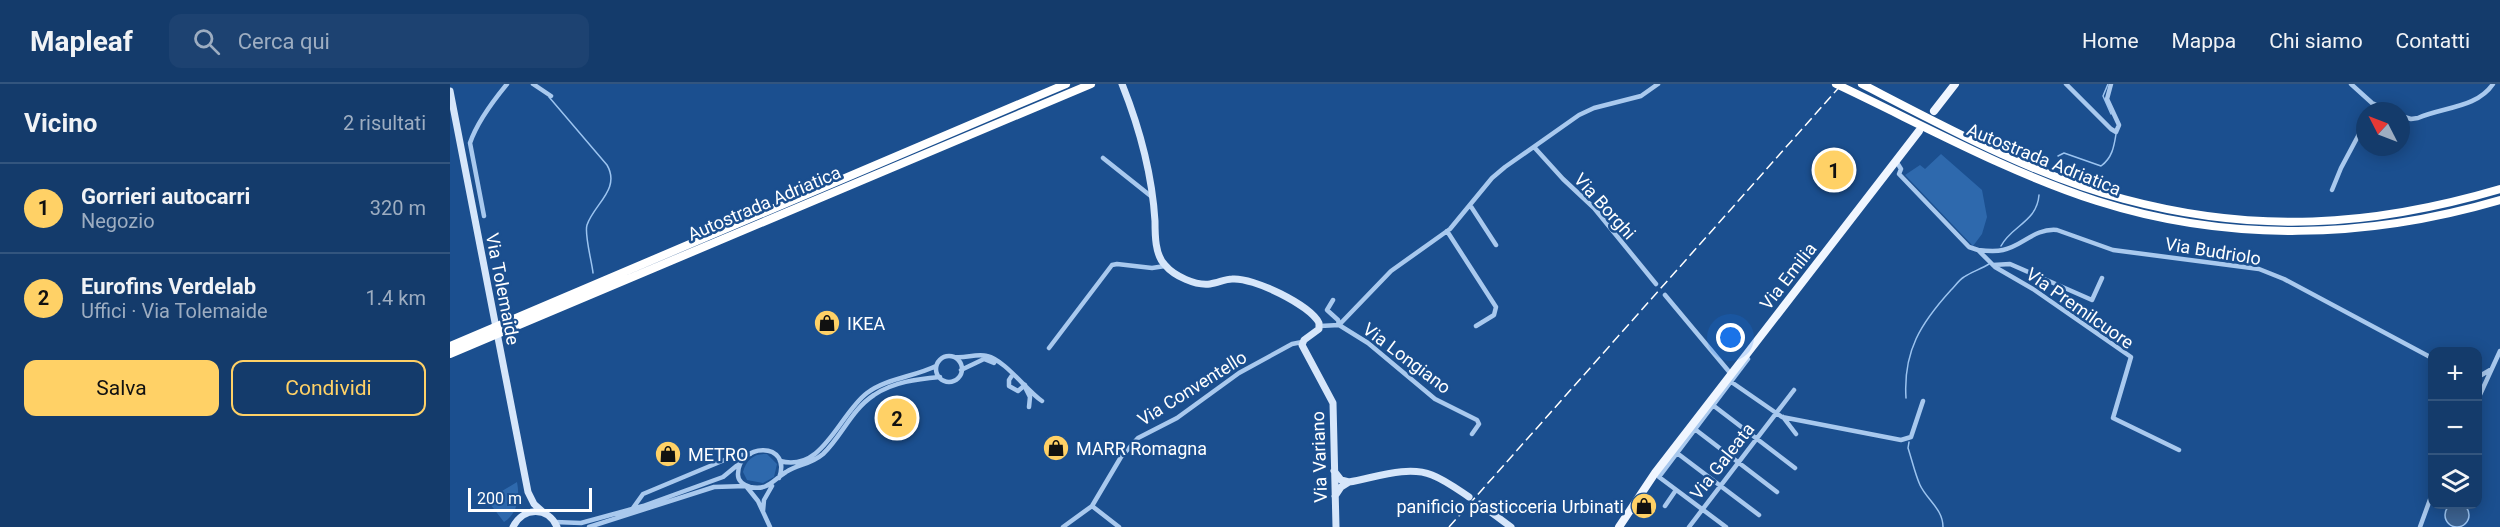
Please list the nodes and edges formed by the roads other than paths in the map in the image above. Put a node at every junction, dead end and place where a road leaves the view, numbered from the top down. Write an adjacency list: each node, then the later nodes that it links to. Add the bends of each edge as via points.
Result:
1 (507, 84): 33 (street, via 470,143)
2 (533, 84): 15 (street)
3 (1066, 84): 43 (highway, Autostrada Adriatica)
4 (1091, 84): 53 (highway, Autostrada Adriatica)
5 (1658, 84): 22 (street, Via Longiano, via 1641,96 1579,115)
6 (1836, 84): 19 (highway, Autostrada Adriatica)
7 (1862, 84): 19 (highway, Autostrada Adriatica)
8 (1955, 84): 17 (main road)
9 (2066, 84): 10 (street, via 2116,132 2118,120 2107,99)
10 (2111, 84)
11 (2351, 84): 16 (street)
12 (2493, 84): 18 (street, via 2478,99)
13 (1123, 85): 26 (street, via 1140,130)
14 (450, 91): 91 (street, Via Tolemaide)
15 (551, 96)
16 (2371, 102)
17 (1934, 111)
18 (2410, 119)
19 (1919, 123): 20 (highway, Autostrada Adriatica); 24 (main road, Via Emilia)
20 (1932, 125): 27 (highway, Autostrada Adriatica, via 2099,191 2189,214 2243,221 2311,223 2391,215); 31 (highway, Autostrada Adriatica, via 2030,175 2095,200 2180,222 2222,228 2320,232 2380,226)
21 (2356, 140): 29 (street)
22 (1534, 147): 32 (street, Via Longiano, via 1492,178); 40 (street, Via Borghi, via 1594,208)
23 (1103, 158): 28 (street)
24 (1893, 164): 25 (street, Via Premilcuore); 25 (street, via 1901,169); 62 (main road, Via Emilia)
25 (1899, 174): 36 (street, Via Premilcuore, via 1970,247)
26 (1152, 187): 28 (street); 30 (street)
27 (2500, 189)
28 (1144, 190): 30 (street)
29 (2332, 190)
30 (1154, 199): 37 (street, via 1155,237)
31 (2500, 200)
32 (1470, 205): 34 (street, Via Longiano); 35 (street)
33 (484, 216)
34 (1447, 231): 44 (street, Via Longiano, via 1391,272); 46 (street, via 1496,307 1494,315)
35 (1496, 245)
36 (1978, 250): 38 (street, Via Premilcuore); 52 (street, Via Budriolo, via 2002,251 2034,234 2057,230 2113,250 2259,269)
37 (1165, 266): 45 (street, via 1200,284 1243,280 1283,294 1311,312); 50 (street, via 1112,265)
38 (1993, 266): 39 (street, Via Premilcuore, via 2010,264 2092,300); 78 (street, Via Premilcuore, via 2131,357 2113,418)
39 (2102, 278)
40 (1656, 284)
41 (1665, 295): 62 (street)
42 (1333, 300): 44 (street, Via Longiano, via 1327,310)
43 (543, 306): 47 (highway); 49 (highway, Autostrada Adriatica)
44 (1340, 325): 45 (street, Via Longiano); 75 (street, Via Longiano, via 1374,347 1427,393 1477,420 1479,424)
45 (1320, 326): 48 (street)
46 (1476, 326)
47 (450, 340)
48 (1302, 342): 87 (street, Via Variano, via 1333,403 1334,471); 95 (street, Via Conventello, via 1239,372 1177,418 1138,438 1121,457)
49 (450, 346)
50 (1049, 348)
51 (2500, 351): 57 (street)
52 (2428, 355)
53 (450, 356)
54 (954, 357): 56 (street, via 943,357); 58 (street); 59 (street, via 987,356)
55 (1748, 359): 62 (street, Via Emilia)
56 (936, 366): 61 (street); 81 (street, via 880,385 853,405 818,451 796,462)
57 (2492, 369): 60 (street); 64 (street)
58 (962, 370): 59 (street, via 984,359); 61 (street, via 955,380)
59 (1012, 375): 65 (street); 65 (street, via 1009,386 1018,391)
60 (2482, 375)
61 (940, 377): 86 (street, via 919,379 873,395 821,455 785,472)
62 (1730, 378): 70 (street, Via Emilia); 72 (street); 85 (main road, Via Emilia)
63 (2482, 382): 64 (street)
64 (2484, 384): 66 (street)
65 (1025, 386): 68 (street); 71 (street)
66 (2482, 389)
67 (1794, 390): 72 (street, Via Galeata)
68 (1042, 401)
69 (1923, 401): 73 (street, via 1907,439)
70 (1714, 406): 74 (street, Via Emilia); 77 (street)
71 (1029, 407)
72 (1777, 412): 73 (street); 77 (street, Via Galeata)
73 (1782, 417): 76 (street)
74 (1696, 430): 79 (street, Via Emilia); 83 (street)
75 (1472, 434)
76 (1796, 434)
77 (1757, 438): 83 (street, Via Galeata); 84 (street)
78 (2178, 450)
79 (1677, 453): 85 (street, Via Emilia); 88 (street)
80 (750, 454): 81 (street, via 767,450); 82 (street, Via Tolemaide); 99 (street, via 734,456 643,494)
81 (780, 461): 86 (street)
82 (742, 462): 89 (street, via 738,477); 99 (street, Via Tolemaide, via 723,477)
83 (1738, 462): 88 (street, Via Galeata); 92 (street)
84 (1795, 468)
85 (1657, 475): 90 (street); 112 (main road, Via Emilia)
86 (777, 480): 89 (street, via 758,488); 103 (street, via 765,500)
87 (1341, 483): 93 (street, via 1406,472 1425,473); 110 (street, Via Variano, via 1334,498)
88 (1720, 485): 98 (street, Via Galeata); 102 (street)
89 (746, 486): 103 (street); 106 (street, via 714,487)
90 (1676, 490): 96 (street); 98 (street)
91 (528, 492): 100 (street, Via Tolemaide); 101 (street, Via Tolemaide)
92 (1777, 492)
93 (1469, 497)
94 (1480, 504): 111 (street)
95 (1092, 506): 108 (street, Via Conventello); 109 (street)
96 (1665, 506)
97 (2428, 507): 115 (street)
98 (1702, 509): 113 (street, Via Galeata); 114 (street)
99 (632, 510): 104 (street, Via Tolemaide, via 580,523)
100 (544, 513): 101 (street); 104 (street, Via Tolemaide)
101 (523, 515): 105 (street, Via Tolemaide)
102 (1759, 515)
103 (764, 517): 107 (street)
104 (556, 524)
105 (513, 527)
106 (589, 527)
107 (770, 527)
108 (1063, 527)
109 (1119, 527)
110 (1336, 527)
111 (1511, 527)
112 (1619, 527)
113 (1689, 527)
114 (1726, 527)
115 (2420, 527)

